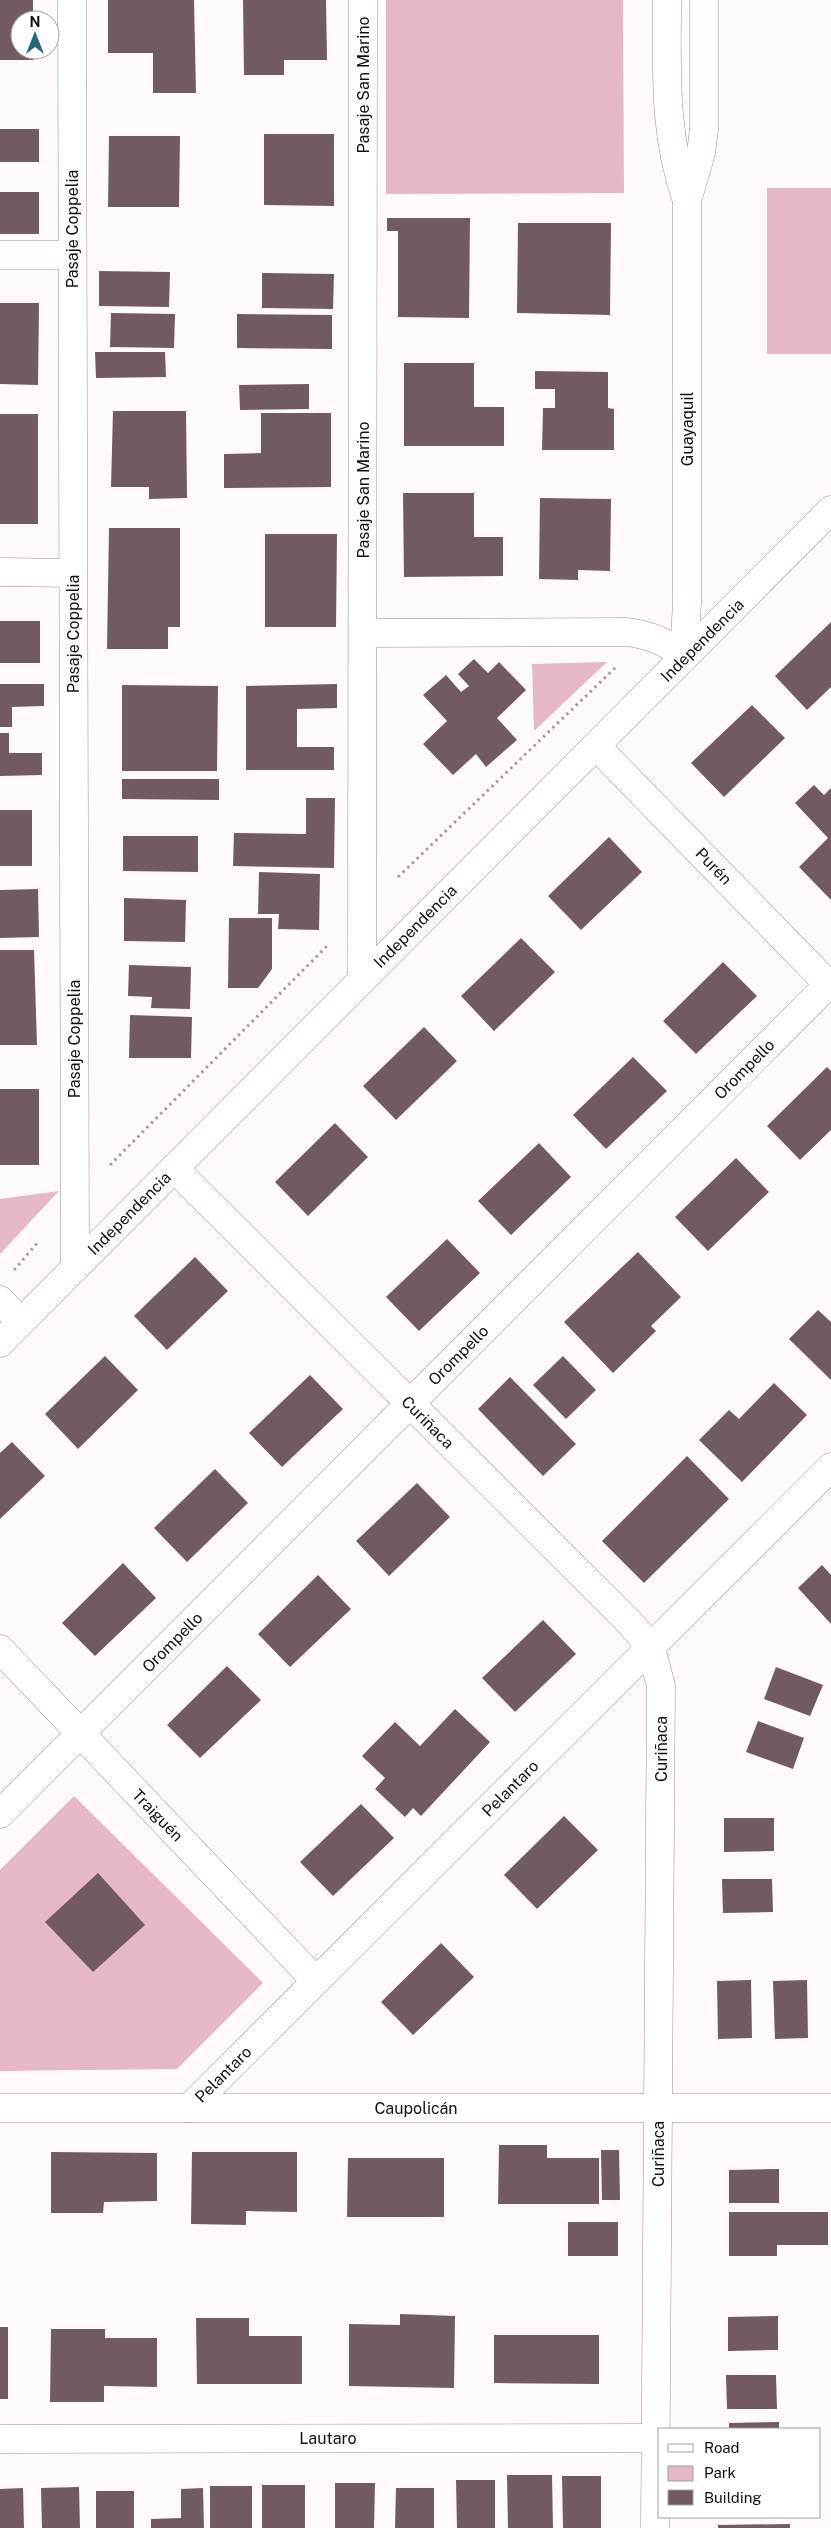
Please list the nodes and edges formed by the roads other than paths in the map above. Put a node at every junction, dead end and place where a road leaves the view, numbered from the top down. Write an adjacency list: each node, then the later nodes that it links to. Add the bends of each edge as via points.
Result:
1 (72, 0): 7 (street, Pasaje Coppelia)
2 (363, 0): 11 (street, Pasaje San Marino)
3 (667, 0): 5 (street, Guayaquil, via 668,125)
4 (704, 0): 5 (street, Guayaquil, via 704,129 701,153)
5 (687, 201): 12 (street, Guayaquil, via 687,602)
6 (0, 255): 7 (street)
7 (72, 255): 10 (street, Pasaje Coppelia)
8 (831, 510): 12 (street, Independencia)
9 (0, 572): 10 (street)
10 (73, 573): 17 (street, Pasaje Coppelia)
11 (363, 633): 12 (street, via 628,632 670,644); 14 (street, Pasaje San Marino)
12 (684, 657): 13 (street, Independencia)
13 (596, 746): 14 (street, Independencia); 15 (street, Purén)
14 (362, 980): 16 (street, Independencia)
15 (830, 985): 21 (street, Orompello)
16 (174, 1168): 17 (street, Independencia); 21 (street, Curiñaca)
17 (75, 1268): 19 (street, Independencia)
18 (0, 1300): 19 (street)
19 (21, 1322): 20 (street, Independencia)
20 (0, 1343)
21 (410, 1404): 23 (street, Curiñaca, via 624,1617); 25 (street, Orompello)
22 (831, 1467): 23 (street, Pelantaro)
23 (651, 1648): 27 (street, Pelantaro); 30 (street, Curiñaca, via 661,1686)
24 (0, 1649): 25 (street, Traiguén)
25 (80, 1734): 26 (street, Orompello); 27 (street, Traiguén)
26 (0, 1814)
27 (316, 1981): 29 (street, Pelantaro)
28 (0, 2108): 29 (street, Caupolicán)
29 (188, 2108): 30 (street, Caupolicán)
30 (658, 2108): 31 (street, Caupolicán); 32 (street, Curiñaca)
31 (831, 2108)
32 (656, 2438): 33 (street, Lautaro); 34 (street, Curiñaca)
33 (0, 2439)
34 (655, 2528)

